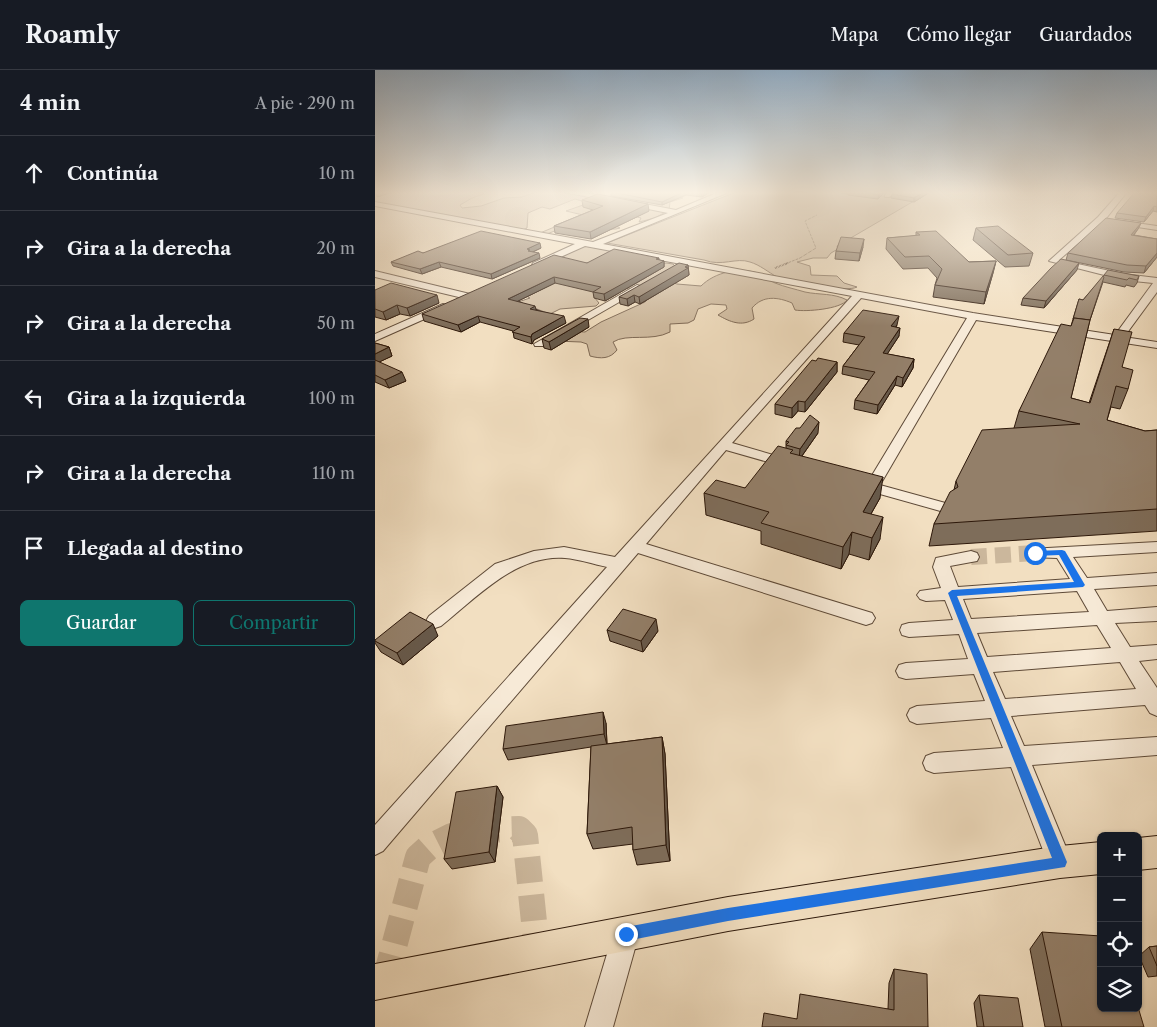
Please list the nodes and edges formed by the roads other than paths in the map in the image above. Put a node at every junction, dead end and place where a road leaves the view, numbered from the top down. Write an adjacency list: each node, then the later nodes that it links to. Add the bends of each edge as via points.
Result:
1 (550, 237): 4 (street)
2 (613, 237): 5 (street)
3 (1081, 237): 11 (street, via 1053,261)
4 (584, 243): 5 (street); 7 (street)
5 (594, 244): 6 (street)
6 (684, 261): 8 (street); 10 (street)
7 (530, 267)
8 (668, 270)
9 (375, 274): 15 (street, via 471,294)
10 (762, 276): 13 (street)
11 (1157, 283): 16 (street)
12 (644, 284): 17 (street)
13 (859, 294): 14 (street); 19 (street)
14 (973, 316): 16 (street); 22 (street)
15 (375, 338)
16 (1118, 338): 18 (street)
17 (539, 344)
18 (1157, 344)
19 (723, 445): 20 (street); 24 (street)
20 (807, 469)
21 (844, 479): 22 (street)
22 (872, 487): 23 (street)
23 (944, 507)
24 (635, 546): 29 (street); 36 (street)
25 (1157, 547): 26 (street)
26 (1062, 552): 27 (street); 31 (street)
27 (1035, 553)
28 (971, 557): 32 (street, via 943,562 941,566)
29 (620, 564): 37 (street, via 564,552 540,555 501,568); 50 (street)
30 (1157, 579): 31 (street)
31 (1080, 585): 32 (street); 35 (street)
32 (952, 593): 33 (street); 38 (street)
33 (926, 594)
34 (1157, 614): 35 (street)
35 (1100, 617): 38 (street); 41 (street)
36 (866, 618)
37 (435, 622)
38 (965, 626): 39 (street); 42 (street)
39 (909, 630)
40 (1157, 652): 41 (street)
41 (1123, 654): 42 (street); 44 (street)
42 (981, 666): 43 (street); 45 (street)
43 (906, 671)
44 (1155, 700): 45 (street)
45 (999, 710): 46 (street); 48 (street)
46 (917, 715)
47 (1157, 746): 48 (street)
48 (1018, 756): 49 (street); 54 (street)
49 (934, 763)
50 (375, 843)
51 (1157, 852): 52 (main road)
52 (1142, 854)
53 (1097, 858): 54 (main road)
54 (1061, 862): 55 (main road, via 728,914)
55 (626, 934): 56 (main road); 57 (street)
56 (375, 982)
57 (599, 1027)

